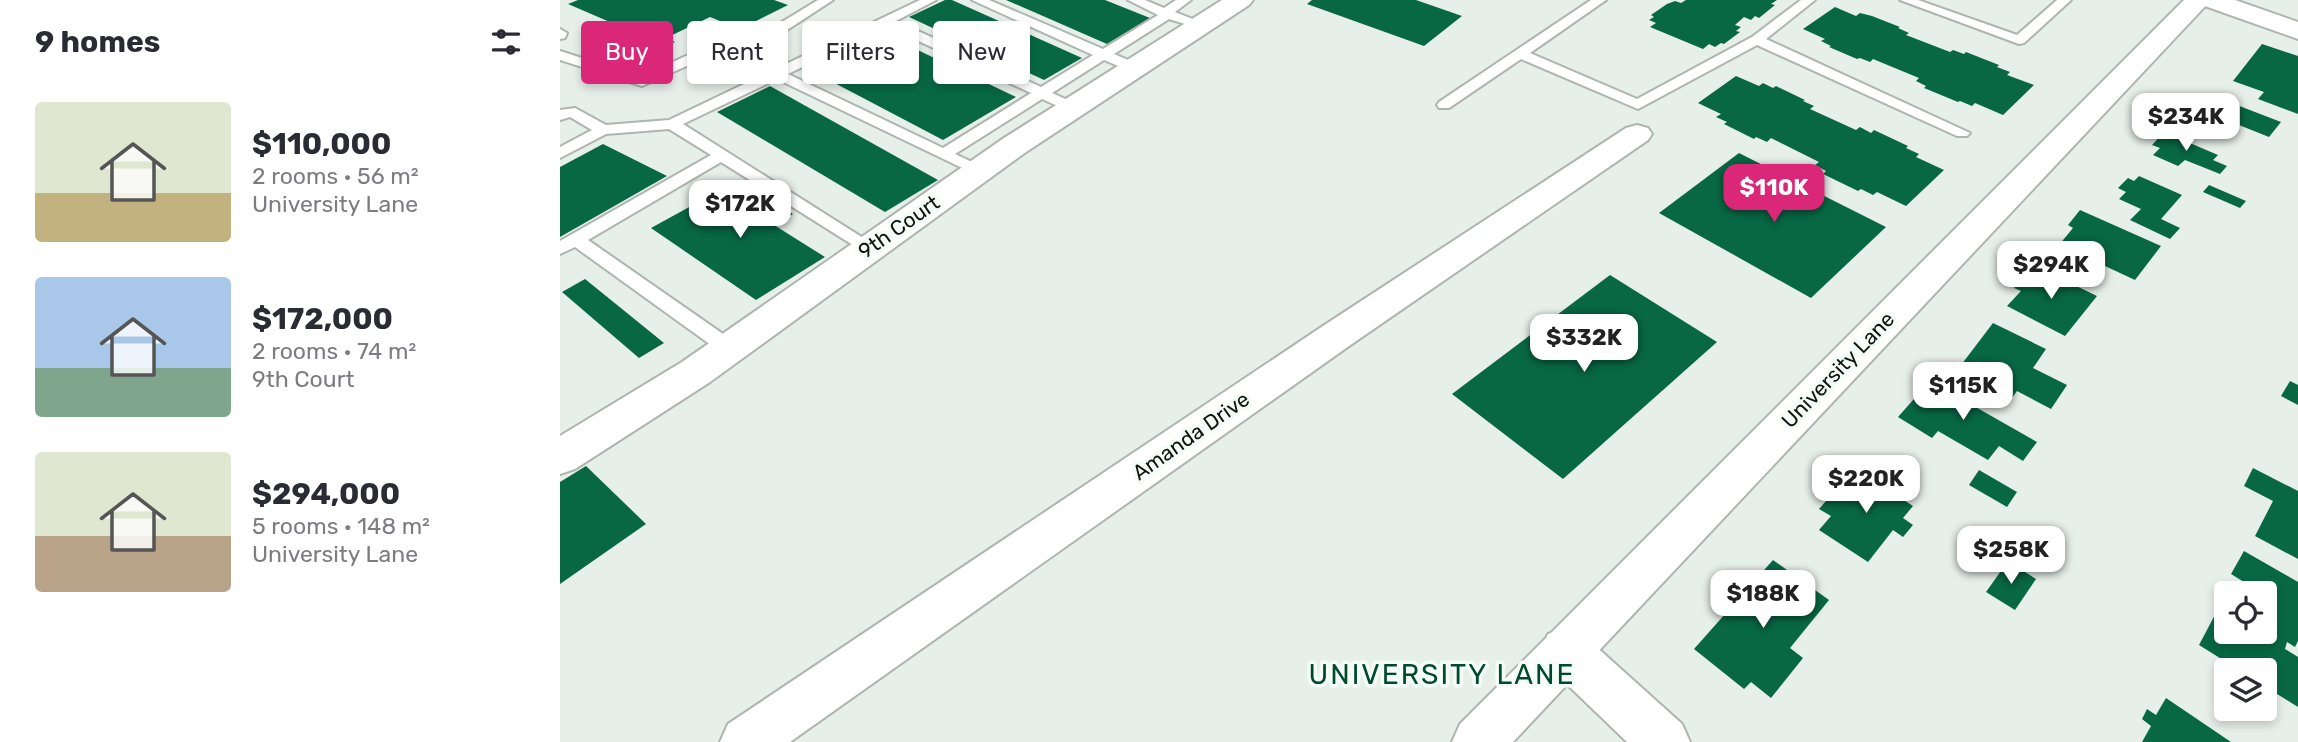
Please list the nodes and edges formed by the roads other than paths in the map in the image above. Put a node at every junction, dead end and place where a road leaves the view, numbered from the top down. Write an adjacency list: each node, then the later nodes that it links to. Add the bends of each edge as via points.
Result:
1 (827, 0): 19 (lane, via 759,42 695,57 642,82)
2 (930, 0): 14 (lane)
3 (978, 0): 20 (lane)
4 (1134, 0): 13 (lane)
5 (1240, 0): 12 (street, 9th Court)
6 (1600, 0): 18 (lane)
7 (1809, 0): 17 (lane)
8 (1906, 0): 9 (lane, via 2019,40)
9 (2065, 0)
10 (2198, 0): 40 (street, University Lane)
11 (2211, 0): 15 (street)
12 (1193, 13): 13 (lane); 13 (lane); 21 (street, 9th Court)
13 (1166, 14): 20 (lane)
14 (886, 21)
15 (2298, 31)
16 (919, 37): 24 (lane)
17 (1757, 40): 18 (lane, via 1638,106); 30 (lane)
18 (1520, 54): 25 (lane)
19 (560, 55)
20 (1102, 55): 21 (lane); 24 (lane)
21 (1135, 68): 26 (street, 9th Court)
22 (788, 79): 33 (lane)
23 (756, 84): 28 (lane)
24 (1041, 94): 26 (lane); 33 (lane)
25 (1444, 106)
26 (1074, 107): 35 (street, 9th Court)
27 (560, 116): 29 (lane, via 570,111)
28 (672, 124): 29 (lane); 34 (lane)
29 (603, 130): 32 (lane)
30 (1962, 133)
31 (1637, 134): 41 (street, Amanda Drive)
32 (560, 153)
33 (944, 154): 35 (lane)
34 (722, 156): 36 (lane); 37 (lane)
35 (979, 171): 37 (street, 9th Court)
36 (567, 244): 38 (lane)
37 (870, 248): 38 (street, 9th Court)
38 (729, 348): 39 (street, 9th Court)
39 (560, 457)
40 (1565, 650): 42 (street, University Lane); 43 (street)
41 (746, 742)
42 (1478, 742)
43 (1664, 742)

